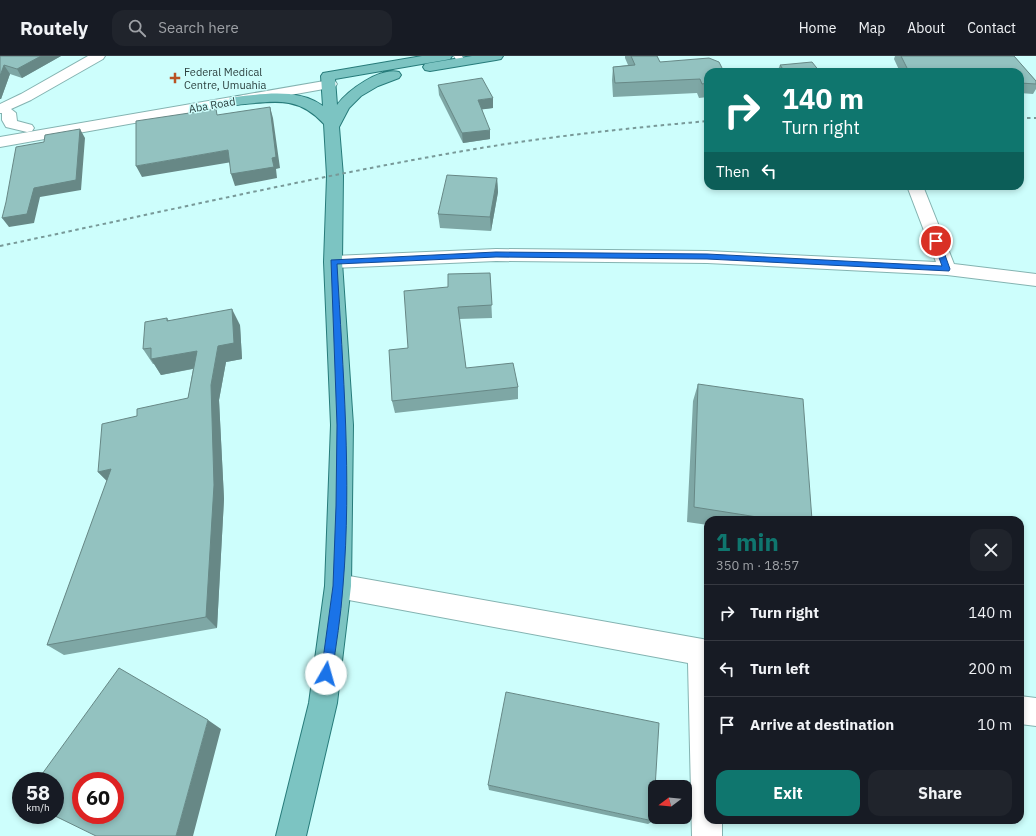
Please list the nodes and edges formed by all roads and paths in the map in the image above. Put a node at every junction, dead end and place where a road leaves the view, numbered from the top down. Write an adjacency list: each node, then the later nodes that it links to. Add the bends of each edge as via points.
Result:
1 (98, 56): 9 (street, via 26,97)
2 (444, 56): 4 (main road, Aba Road)
3 (496, 56): 5 (main road, Aba Road)
4 (424, 58): 7 (main road, Aba Road)
5 (460, 59): 6 (main road, Aba Road)
6 (403, 72): 7 (main road, Aba Road); 10 (main road, via 376,80 355,92 342,105)
7 (329, 80): 8 (street, Aba Road); 10 (main road); 11 (street, Aba Road)
8 (235, 101): 10 (main road, via 300,101 316,108); 13 (street, Aba Road)
9 (3, 115): 11 (street, via 11,124)
10 (332, 125): 15 (main road, via 336,176)
11 (27, 128): 12 (street, Aba Road)
12 (0, 132)
13 (0, 142)
14 (916, 190): 16 (street)
15 (333, 262): 16 (street, via 496,255 707,257); 18 (main road, via 342,425)
16 (946, 269): 17 (street)
17 (1036, 280)
18 (338, 586): 19 (street); 23 (main road, via 323,703)
19 (704, 652)
20 (1024, 710): 21 (street)
21 (1036, 712)
22 (707, 824): 24 (street)
23 (291, 836)
24 (707, 836)

